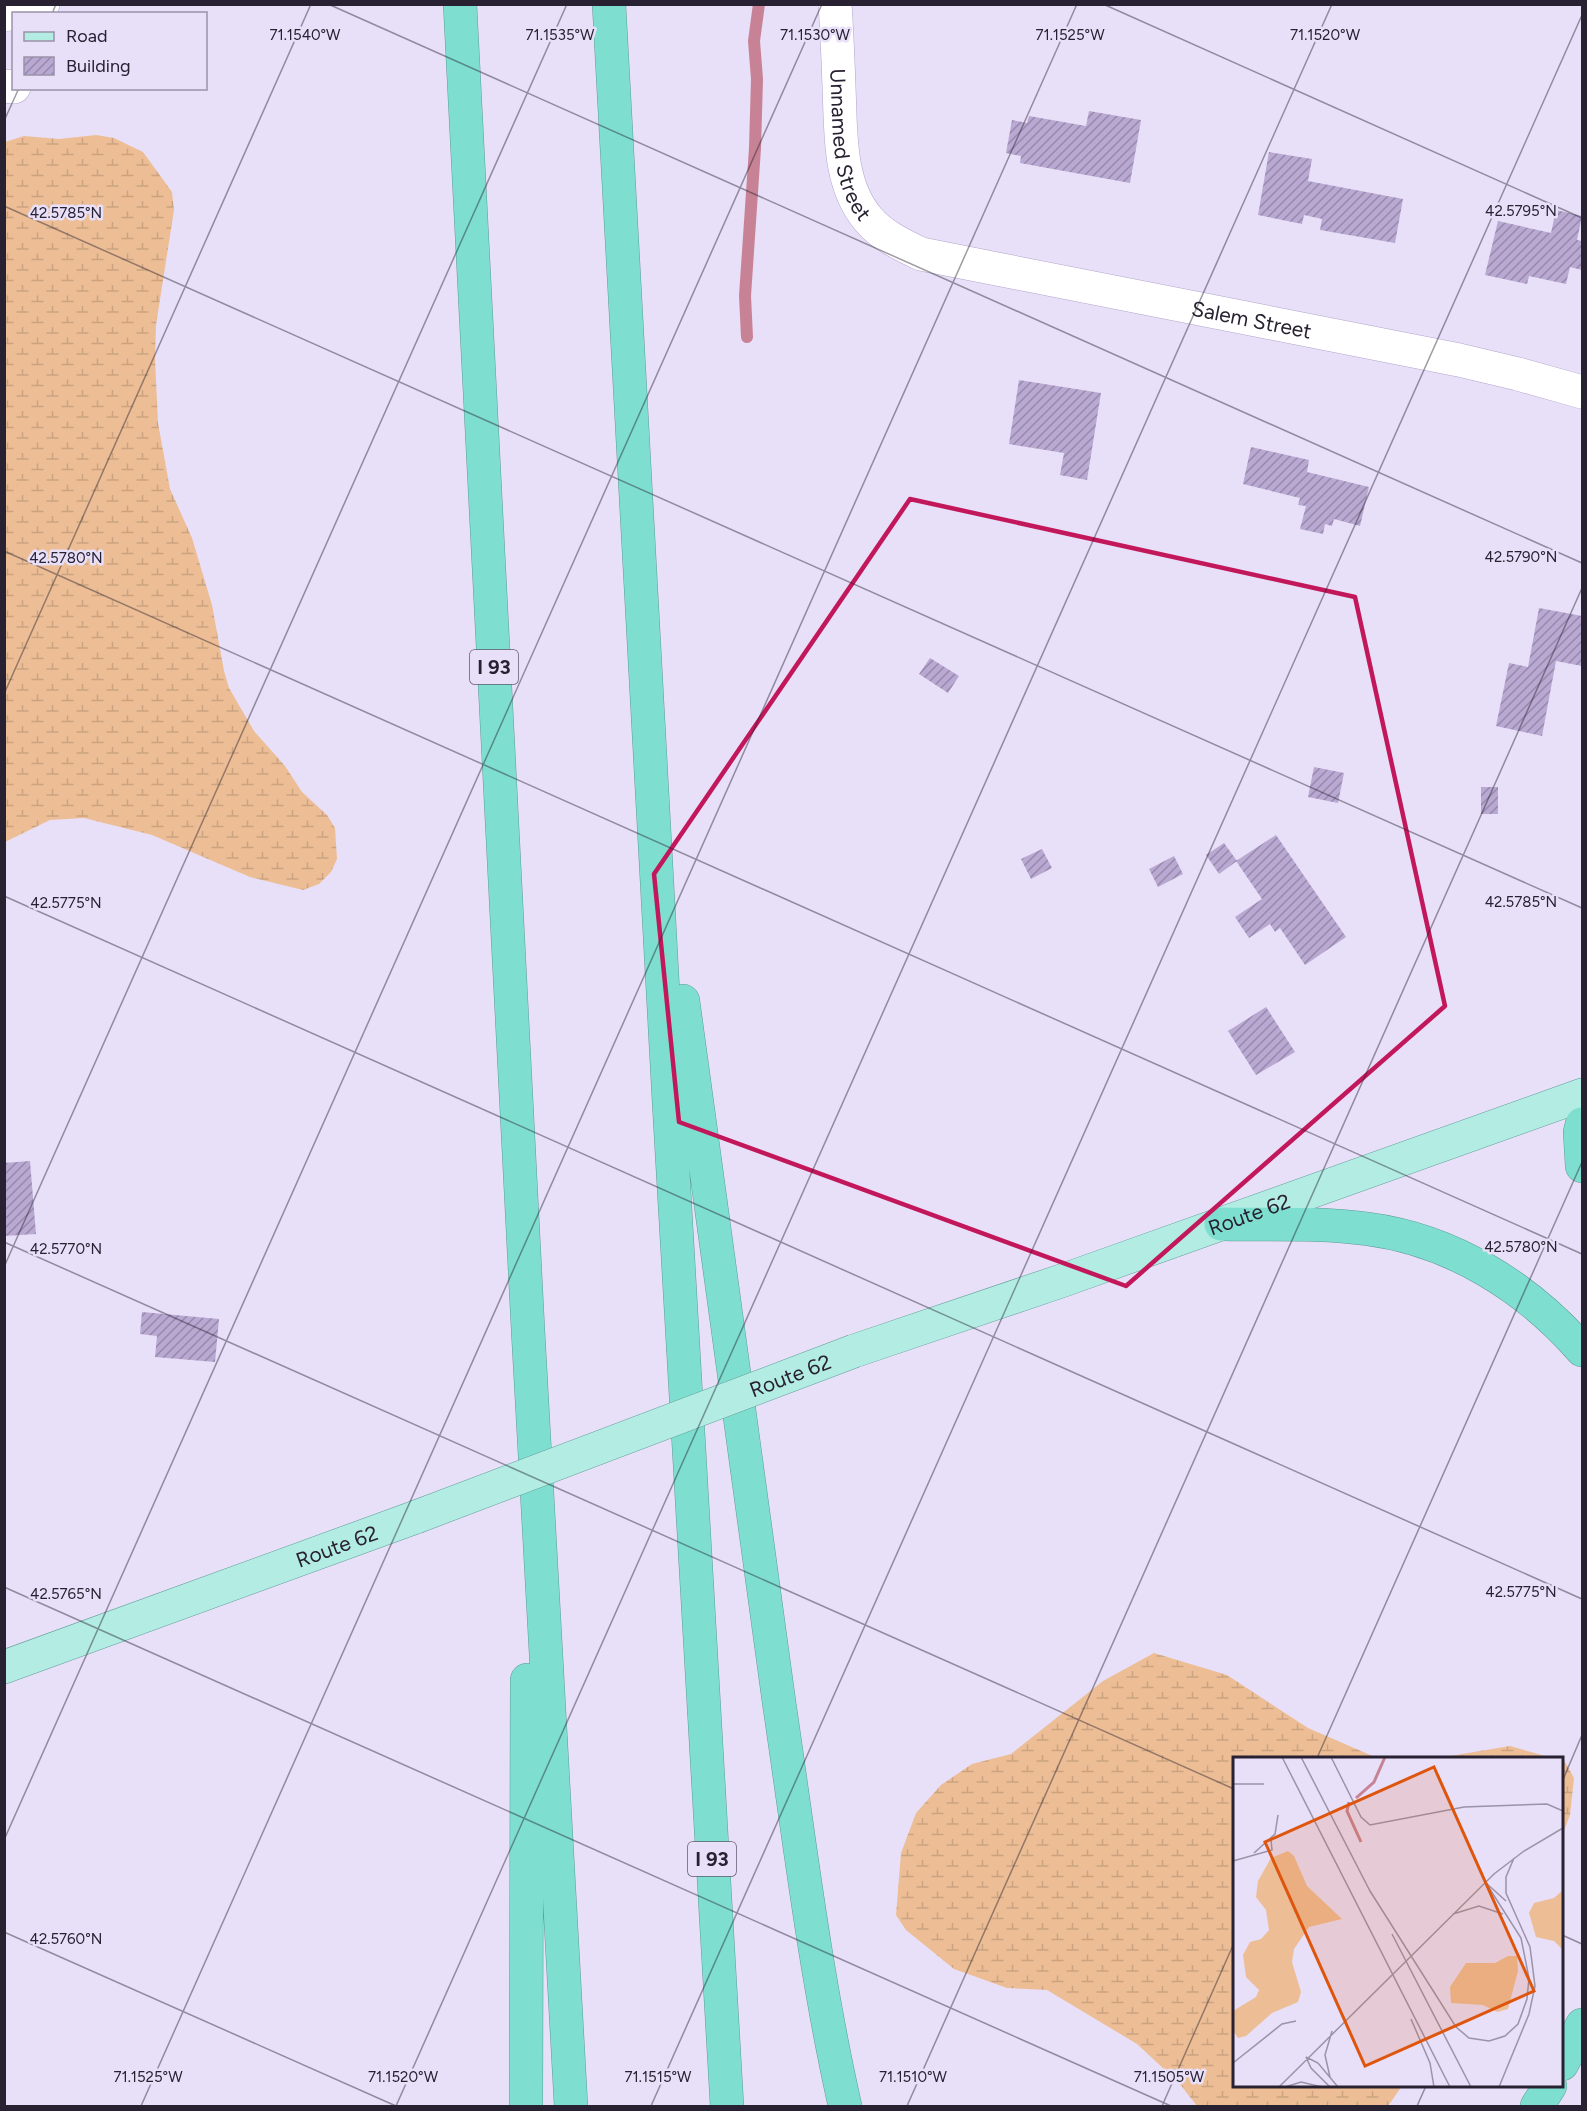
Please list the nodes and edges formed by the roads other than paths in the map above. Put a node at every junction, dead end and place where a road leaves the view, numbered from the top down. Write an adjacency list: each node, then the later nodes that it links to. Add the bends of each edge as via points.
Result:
1 (43, 4): 5 (street)
2 (459, 4): 13 (highway, I 93)
3 (609, 4): 8 (highway, I 93)
4 (836, 4): 6 (street, Unnamed Street, via 841,142 848,180 868,219 899,244)
5 (15, 12)
6 (921, 254): 7 (street, Salem Street, via 1459,360)
7 (1582, 393)
8 (650, 754): 21 (highway, I 93); 22 (highway, via 758,1557 810,1917)
9 (1582, 1095): 12 (main road, Route 62)
10 (1582, 1124): 11 (highway)
11 (1582, 1166)
12 (1221, 1224): 14 (highway, via 1341,1226 1387,1232 1422,1242 1509,1283 1549,1314); 15 (main road, Route 62, bridge, via 854,1352)
13 (528, 1330): 19 (highway); 20 (highway, I 93)
14 (1582, 1350)
15 (4, 1667)
16 (1582, 2025): 17 (highway)
17 (1563, 2062)
18 (1549, 2087): 23 (highway)
19 (526, 2106)
20 (571, 2106)
21 (727, 2106)
22 (845, 2106)
23 (1537, 2106)

